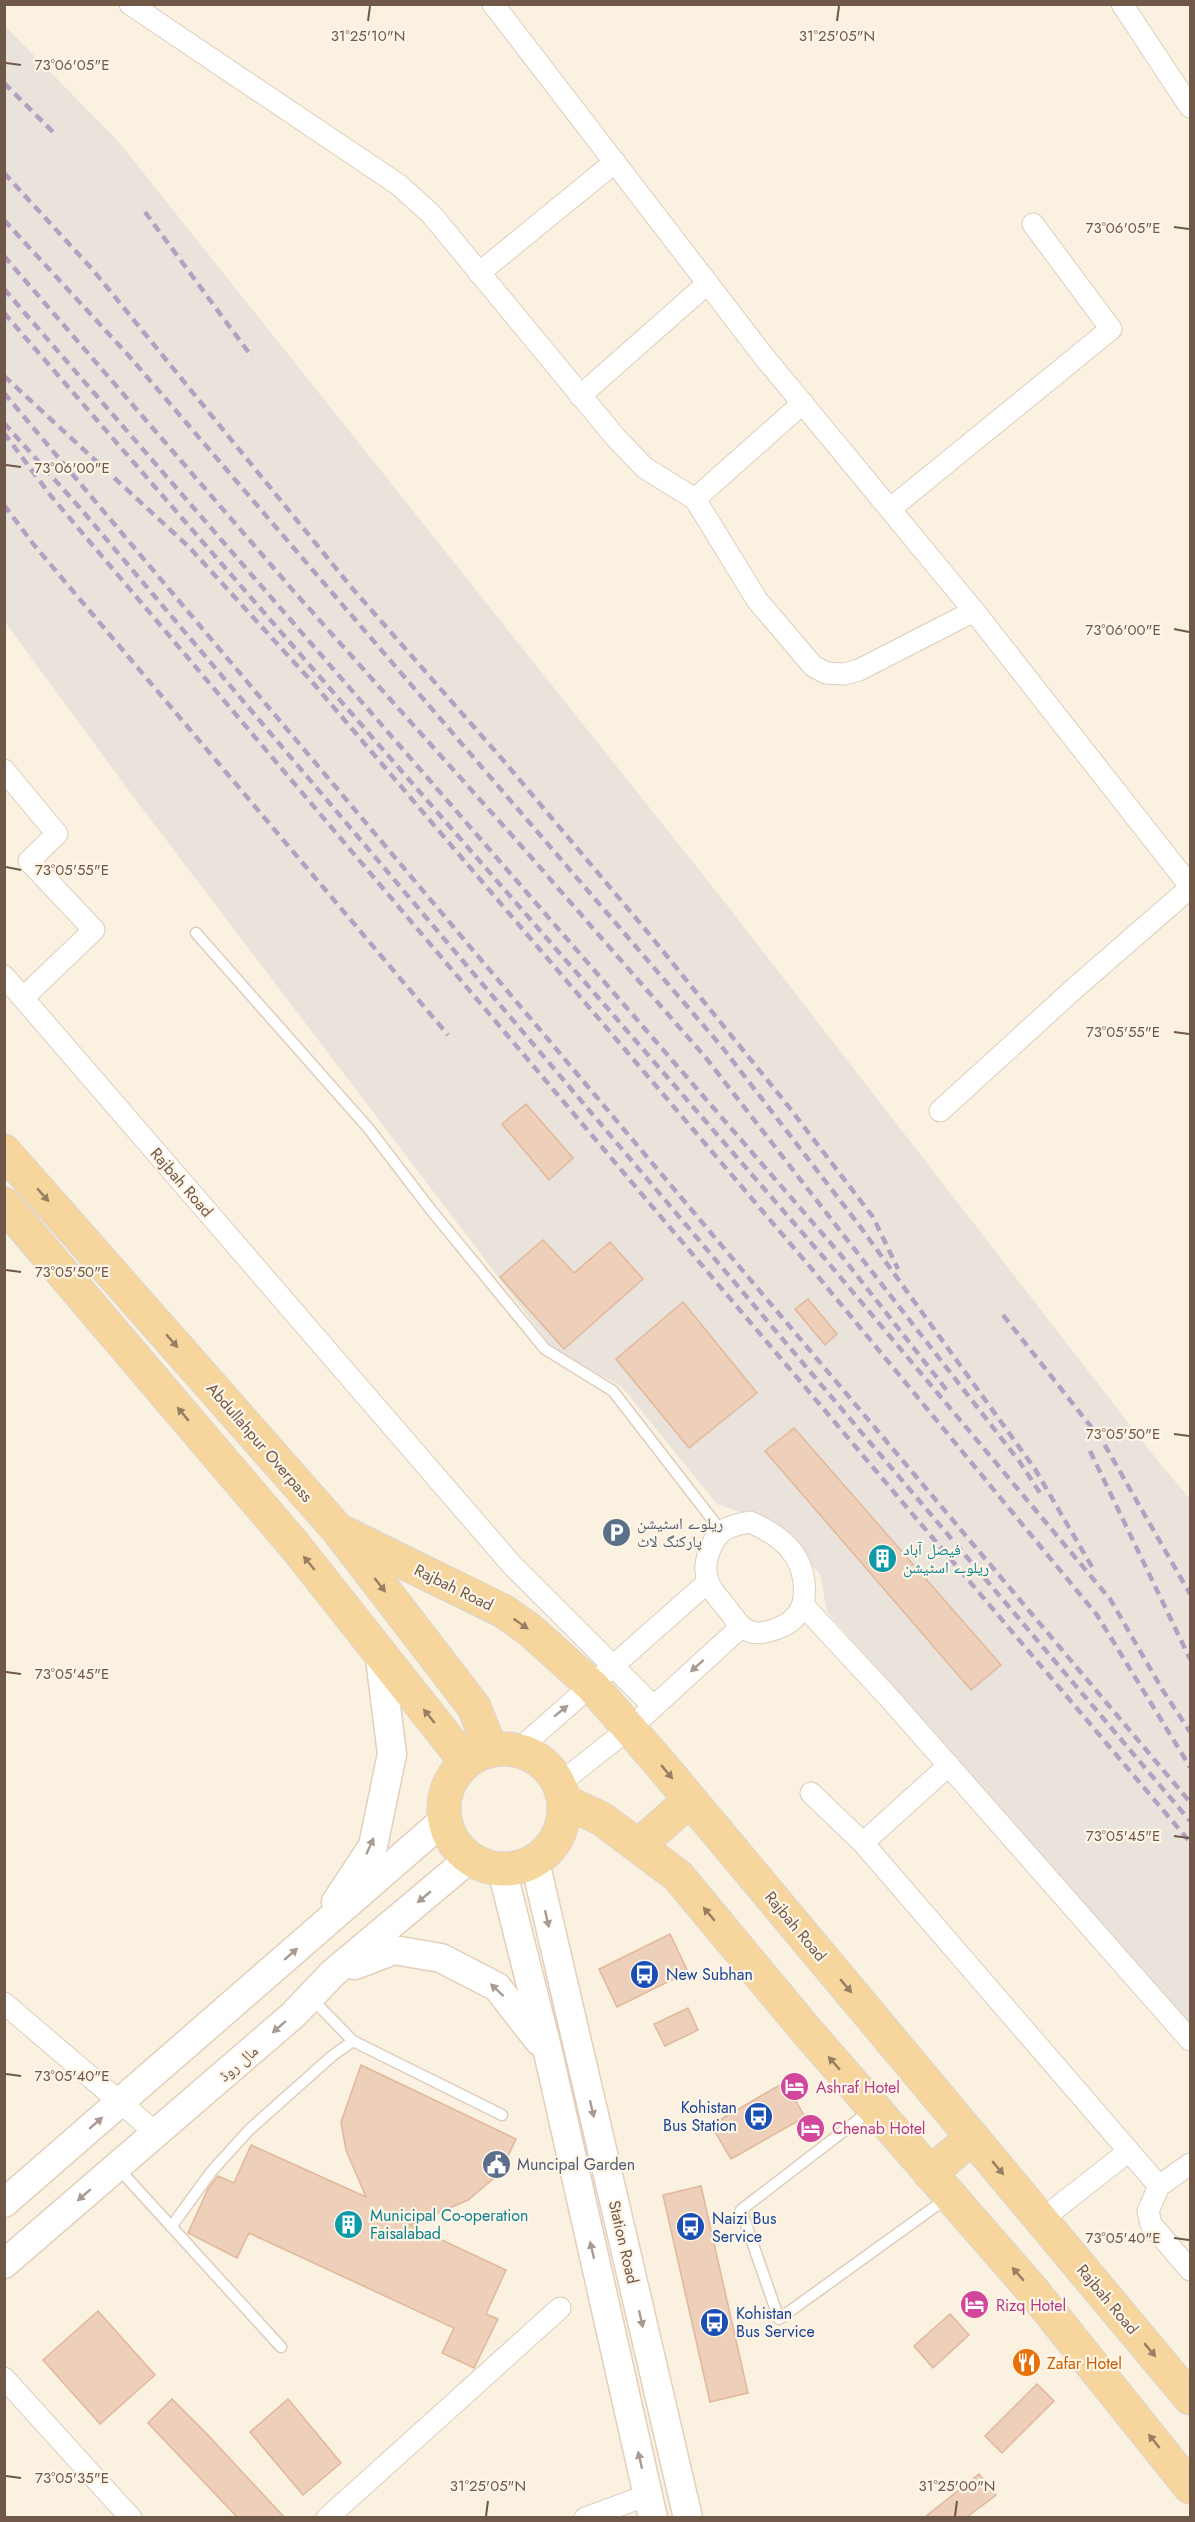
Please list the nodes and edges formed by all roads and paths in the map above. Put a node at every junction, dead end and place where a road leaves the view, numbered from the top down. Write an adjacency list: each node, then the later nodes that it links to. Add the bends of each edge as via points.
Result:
1 (493, 4): 5 (street)
2 (1122, 4): 4 (street)
3 (142, 7): 7 (street, via 399,185 431,214)
4 (1191, 107)
5 (615, 162): 7 (street); 8 (street)
6 (1033, 224): 12 (street, via 1111,329)
7 (479, 273): 9 (street)
8 (708, 283): 9 (street); 10 (street)
9 (580, 396): 11 (street, via 645,468)
10 (803, 403): 11 (street); 12 (street)
11 (694, 499): 13 (street, via 757,600 813,666 826,674 859,670)
12 (890, 509): 13 (street)
13 (974, 611): 15 (street)
14 (4, 770): 18 (street, via 57,834 29,861 94,930)
15 (1191, 887): 19 (street)
16 (196, 933): 23 (lane, via 369,1129 545,1349 613,1390)
17 (4, 976): 18 (street, Rajbah Road)
18 (23, 998): 28 (street, Rajbah Road, via 512,1565)
19 (940, 1111)
20 (4, 1151): 22 (main road, Abdullahpur Overpass, one-way to 22)
21 (4, 1204): 27 (main road, one-way to 21)
22 (338, 1530): 28 (main road, Rajbah Road, one-way to 28, via 503,1611); 31 (main road, Abdullahpur Overpass, one-way to 31, via 474,1707)
23 (722, 1532): 24 (street, via 707,1560); 25 (street, via 750,1522 780,1539 803,1568)
24 (708, 1582): 26 (street); 28 (street)
25 (803, 1605): 26 (street, via 785,1625 765,1632); 32 (street)
26 (741, 1627): 29 (street, one-way to 29)
27 (379, 1650): 31 (main road, one-way to 27); 42 (main road, one-way to 27, via 373,1846 392,1745)
28 (602, 1677): 29 (street, Rajbah Road); 30 (main road, Rajbah Road); 31 (street, one-way to 28)
29 (653, 1706): 30 (street)
30 (628, 1728): 33 (street); 35 (main road, Rajbah Road, one-way to 35)
31 (491, 1754): 33 (main road, via 535,1757); 36 (main road, via 455,1773 447,1788)
32 (949, 1765): 37 (street); 46 (street)
33 (562, 1792): 38 (main road); 40 (main road, via 564,1820 558,1837)
34 (811, 1793): 37 (street)
35 (690, 1800): 38 (main road); 53 (main road, Rajbah Road, one-way to 53)
36 (444, 1820): 39 (main road, via 449,1835); 42 (main road)
37 (863, 1843): 54 (street)
38 (638, 1846): 50 (main road, one-way to 38, via 678,1876)
39 (469, 1859): 41 (main road); 43 (main road, مال روڈ, one-way to 43)
40 (535, 1862): 41 (main road); 73 (main road, Station Road, one-way to 73)
41 (502, 1870): 48 (main road, Station Road)
42 (317, 1931): 49 (main road, one-way to 42)
43 (333, 1973): 44 (main road, مال روڈ); 48 (main road, one-way to 43, via 496,1987 441,1958 394,1950)
44 (310, 1997): 47 (lane); 52 (main road, مال روڈ, one-way to 52)
45 (4, 2003): 49 (street)
46 (1191, 2040)
47 (353, 2042): 51 (lane); 61 (lane, via 249,2130 211,2172)
48 (548, 2052): 69 (main road, Station Road, one-way to 48)
49 (120, 2102): 52 (street); 59 (main road, one-way to 49)
50 (873, 2108): 57 (main road); 57 (lane, via 741,2210 779,2319)
51 (502, 2115)
52 (156, 2133): 56 (main road, مال روڈ)
53 (972, 2137): 57 (main road); 60 (main road, Rajbah Road, one-way to 60)
54 (1129, 2151): 58 (street); 60 (street)
55 (1191, 2164): 58 (street)
56 (117, 2167): 61 (lane); 62 (main road, مال روڈ, one-way to 62)
57 (940, 2185): 68 (main road, one-way to 57, via 1034,2291)
58 (1159, 2186): 63 (street, via 1148,2211 1151,2224)
59 (4, 2203)
60 (1041, 2220): 67 (main road, Rajbah Road, one-way to 67)
61 (171, 2227): 65 (lane)
62 (4, 2264)
63 (1191, 2270)
64 (560, 2308): 71 (street)
65 (281, 2347)
66 (4, 2378): 70 (street)
67 (1191, 2398)
68 (1191, 2487)
69 (650, 2506): 72 (street)
70 (131, 2517)
71 (327, 2517)
72 (585, 2517)
73 (688, 2517)

